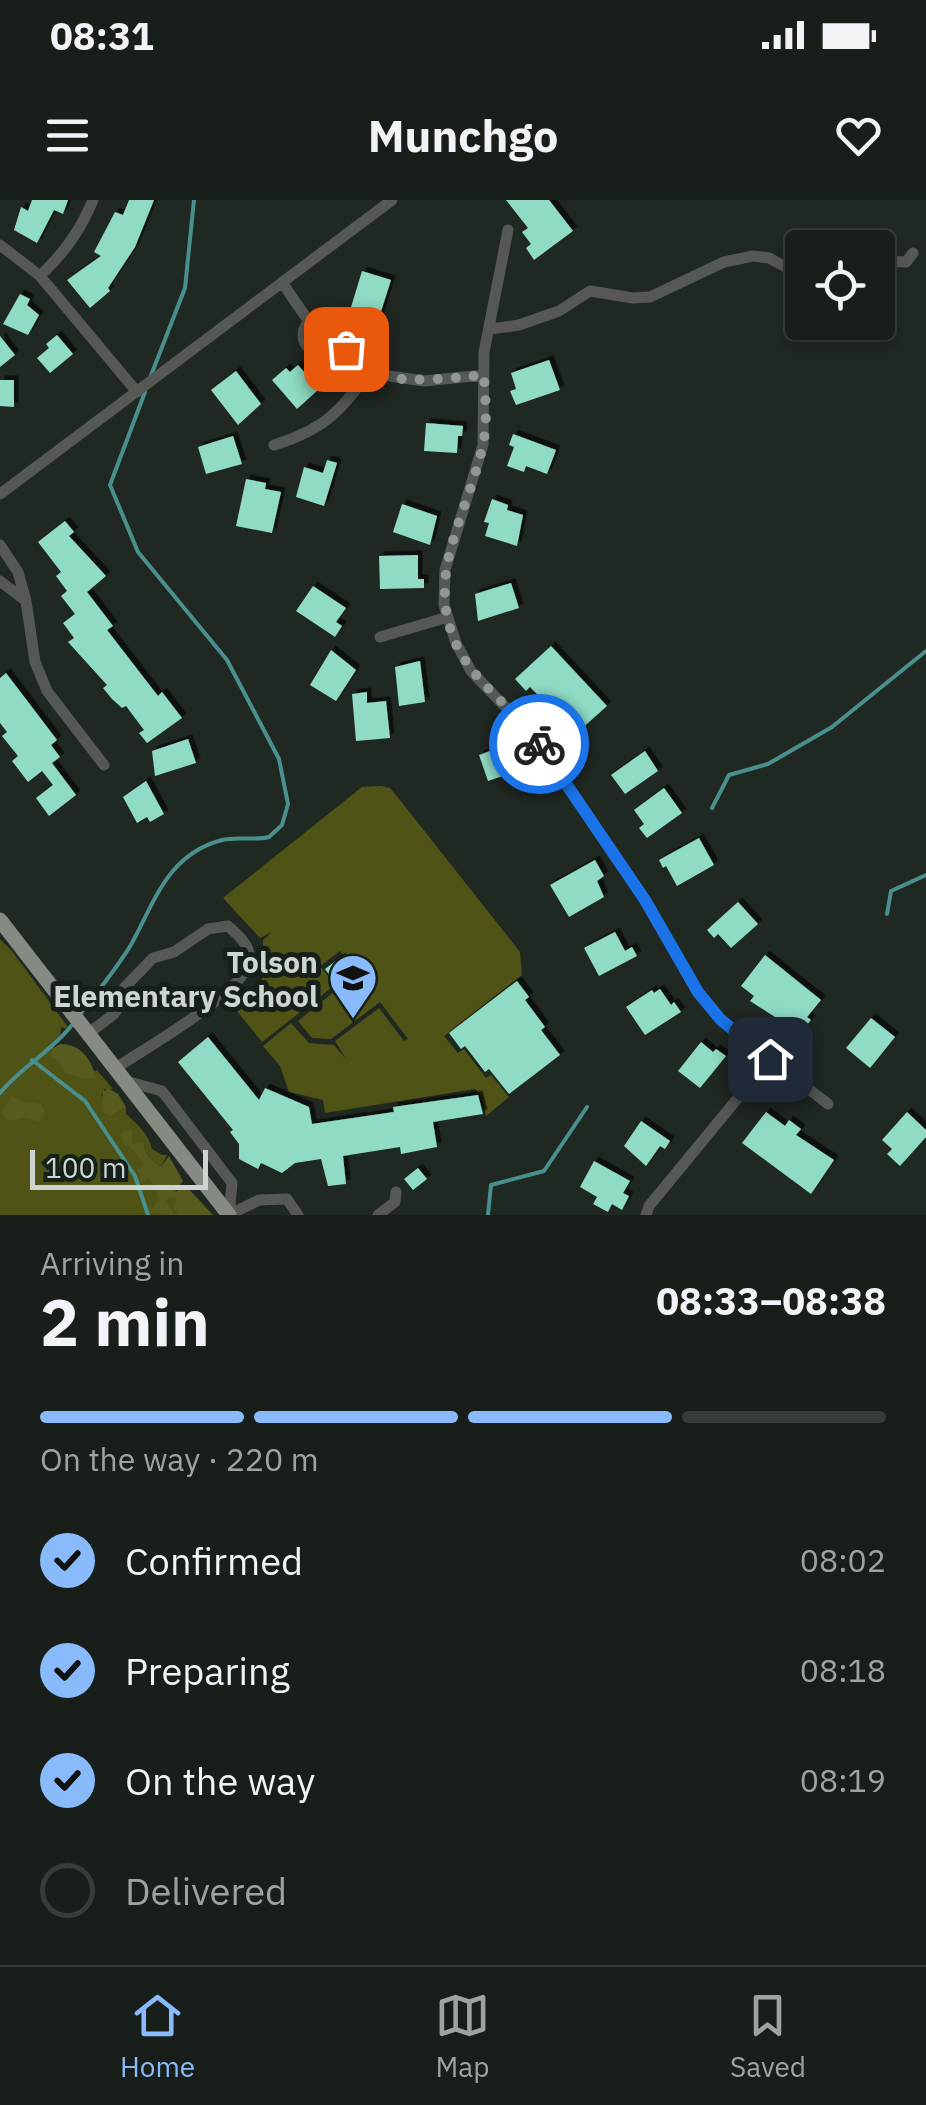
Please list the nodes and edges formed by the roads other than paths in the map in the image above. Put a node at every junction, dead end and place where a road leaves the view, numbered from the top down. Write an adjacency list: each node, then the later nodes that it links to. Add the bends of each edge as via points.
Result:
1 (93, 200): 9 (street, via 62,255)
2 (392, 200): 3 (street)
3 (376, 205): 10 (street)
4 (508, 230): 12 (street)
5 (0, 244): 9 (street)
6 (913, 253): 7 (street, via 906,262)
7 (895, 260)
8 (785, 267): 12 (street, via 769,258 736,258 650,297 590,291 559,311)
9 (40, 276): 16 (street)
10 (282, 282): 11 (street); 16 (street)
11 (310, 322): 13 (street); 13 (street, via 334,323)
12 (491, 329): 15 (street)
13 (334, 347): 14 (street, via 340,358)
14 (368, 373): 15 (street, via 424,381); 17 (street, via 322,426)
15 (484, 375): 23 (street, via 483,445 445,570)
16 (137, 392): 18 (street)
17 (274, 445)
18 (0, 494)
19 (0, 545): 20 (street)
20 (4, 560): 22 (street, via 18,572)
21 (0, 581): 22 (street)
22 (26, 602): 25 (street, via 35,662 47,691)
23 (448, 617): 24 (street); 28 (street, via 471,671 534,737 645,900 698,992)
24 (380, 637)
25 (104, 765)
26 (0, 920): 27 (main road)
27 (89, 1033): 29 (main road); 29 (street, via 114,1014 124,988 153,958 208,929 228,926 243,939 250,958 246,972)
28 (770, 1059): 30 (street); 35 (street)
29 (121, 1075): 32 (main road)
30 (828, 1104)
31 (396, 1192): 34 (street, via 395,1202)
32 (229, 1215): 33 (street, via 259,1200 286,1198)
33 (298, 1215)
34 (378, 1215)
35 (646, 1215)

